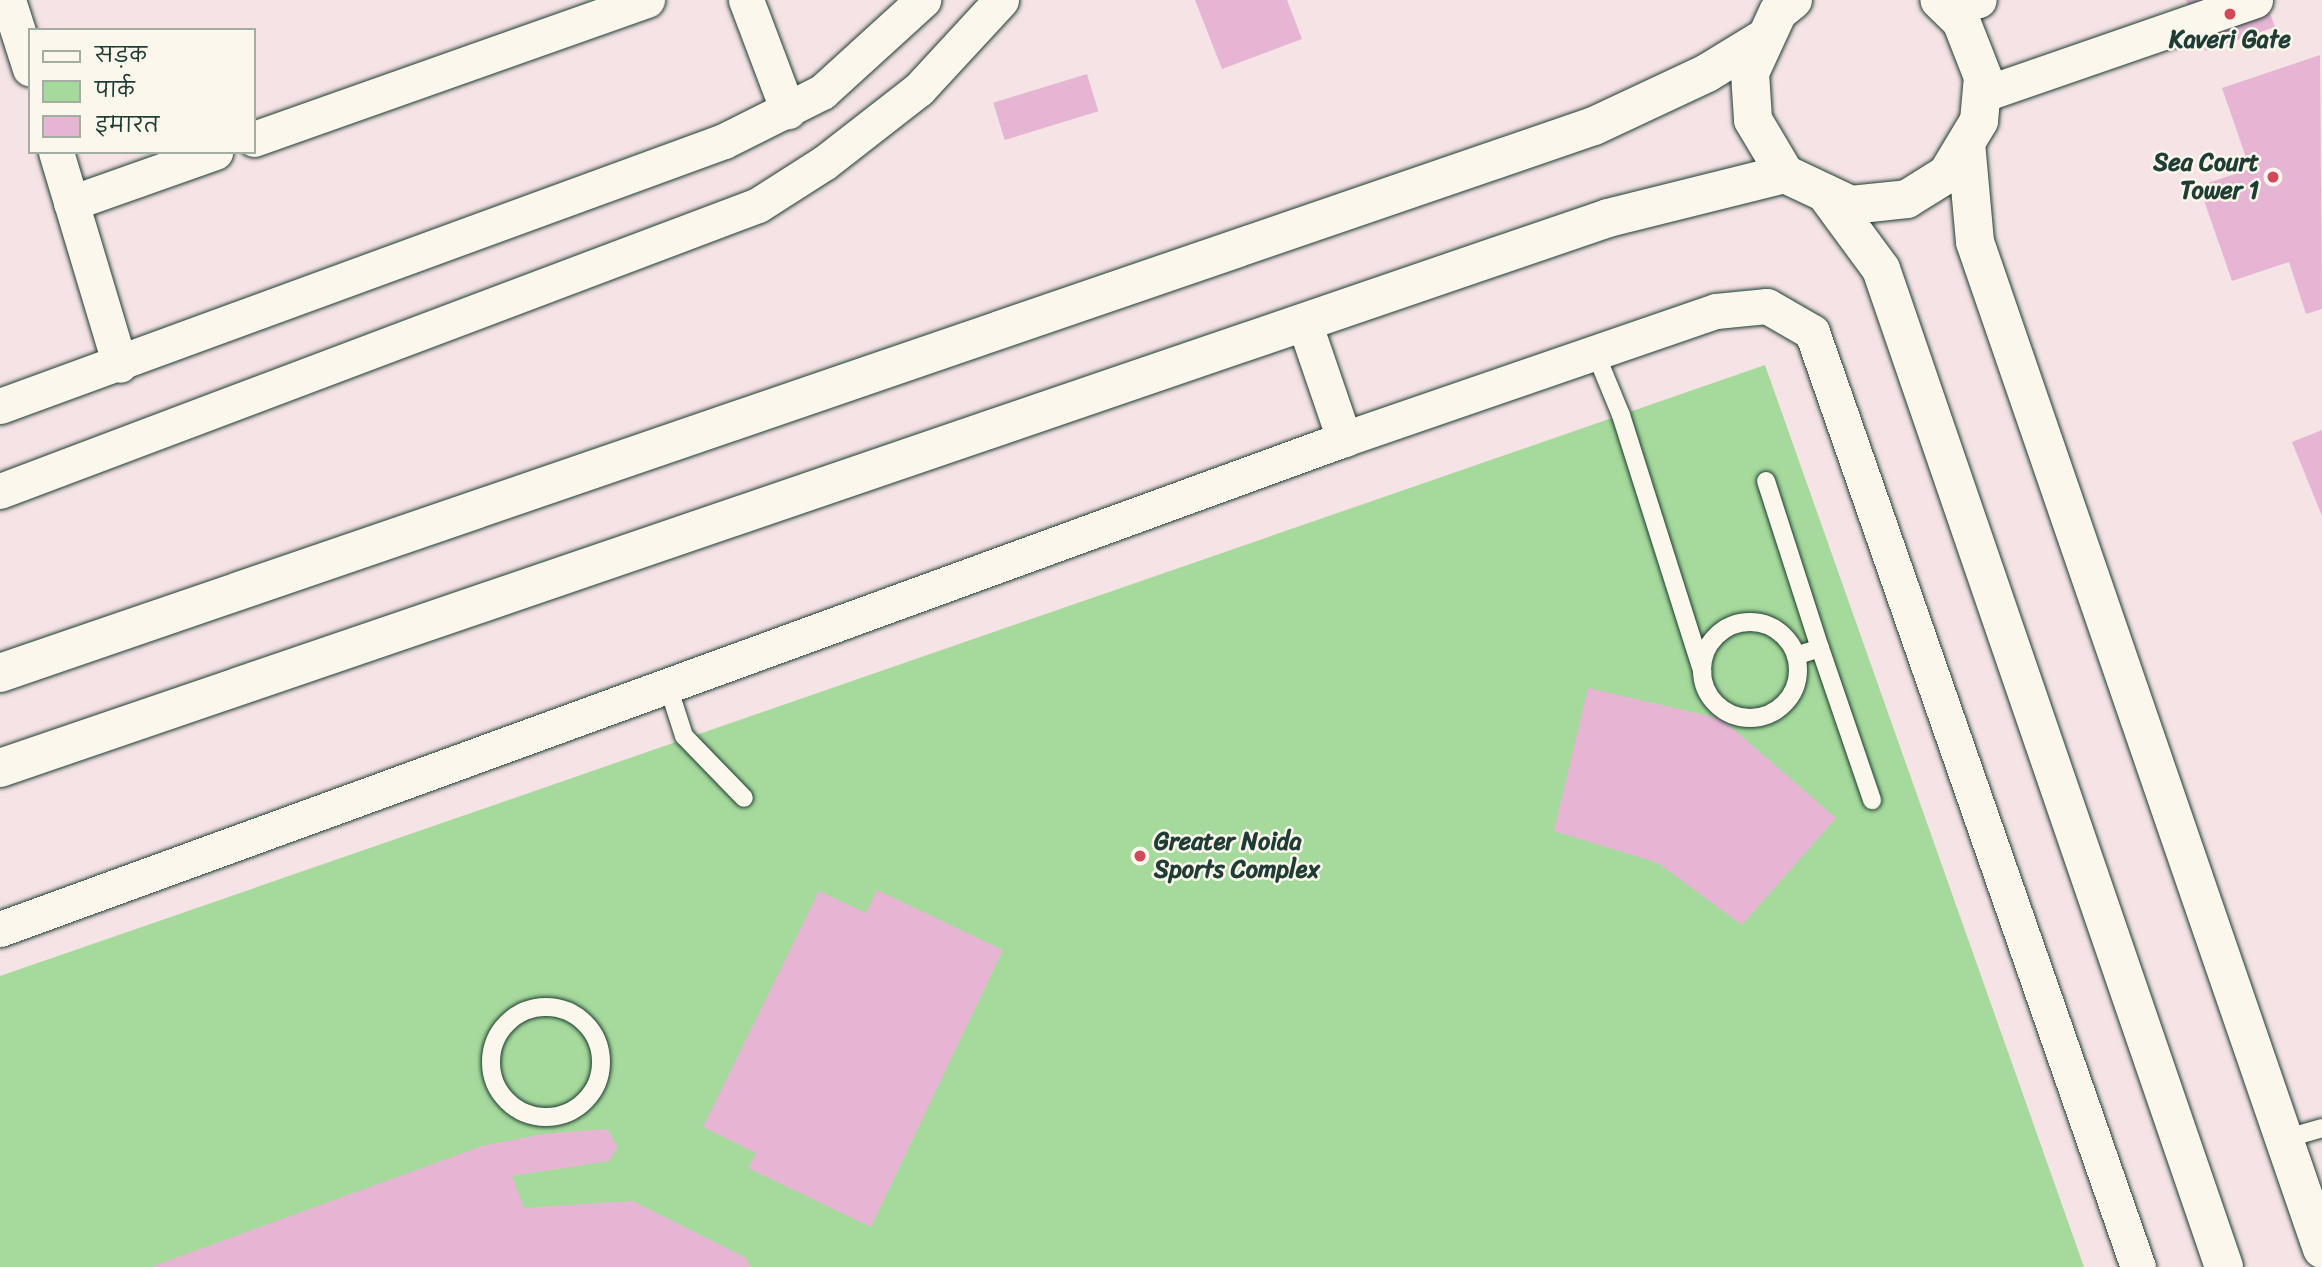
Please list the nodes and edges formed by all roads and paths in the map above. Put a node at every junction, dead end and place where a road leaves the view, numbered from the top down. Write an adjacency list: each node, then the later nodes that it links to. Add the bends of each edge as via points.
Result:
1 (8, 0): 10 (street)
2 (647, 0): 13 (street)
3 (746, 0): 12 (street)
4 (923, 0): 12 (street, via 822,92)
5 (1001, 0): 26 (street, via 919,89 824,163 758,205)
6 (1793, 0): 9 (street, via 1778,12)
7 (2255, 0): 11 (street)
8 (1956, 3): 11 (street, via 1983,77)
9 (1766, 37): 17 (street, via 1750,73 1753,120); 30 (street, via 1707,73 1594,126)
10 (28, 63)
11 (1981, 95): 14 (street, via 1979,121)
12 (788, 111): 22 (street, via 724,141)
13 (256, 138)
14 (1966, 143): 18 (street, via 1947,174 1907,199 1851,205); 38 (street, via 1975,242)
15 (57, 154): 19 (street)
16 (209, 154): 19 (street)
17 (1785, 174): 18 (street); 20 (street, via 1608,218)
18 (1825, 193): 41 (street, via 1881,269)
19 (71, 203): 22 (street)
20 (1304, 322): 24 (street); 32 (street)
21 (1595, 352): 24 (street); 29 (lane, via 1621,415); 40 (street, via 1716,311 1767,306 1812,332)
22 (120, 365): 23 (street)
23 (0, 406)
24 (1344, 439): 31 (street)
25 (1766, 481): 27 (lane)
26 (0, 491)
27 (1820, 648): 28 (lane); 34 (lane)
28 (1796, 656): 29 (lane, via 1775,629 1740,623 1710,643); 29 (lane, via 1797,680 1786,702 1755,717 1721,707 1706,689)
29 (1702, 671)
30 (0, 673)
31 (667, 683): 33 (lane, via 684,736); 35 (street)
32 (0, 768)
33 (744, 798)
34 (1872, 800)
35 (0, 929)
36 (570, 1011): 36 (lane, via 597,1038 600,1076 579,1107 554,1116 528,1114 513,1106 493,1078 494,1043 514,1016 532,1008)
37 (2322, 1128): 38 (lane)
38 (2284, 1139): 39 (street)
39 (2322, 1249)
40 (2138, 1267)
41 (2224, 1267)

